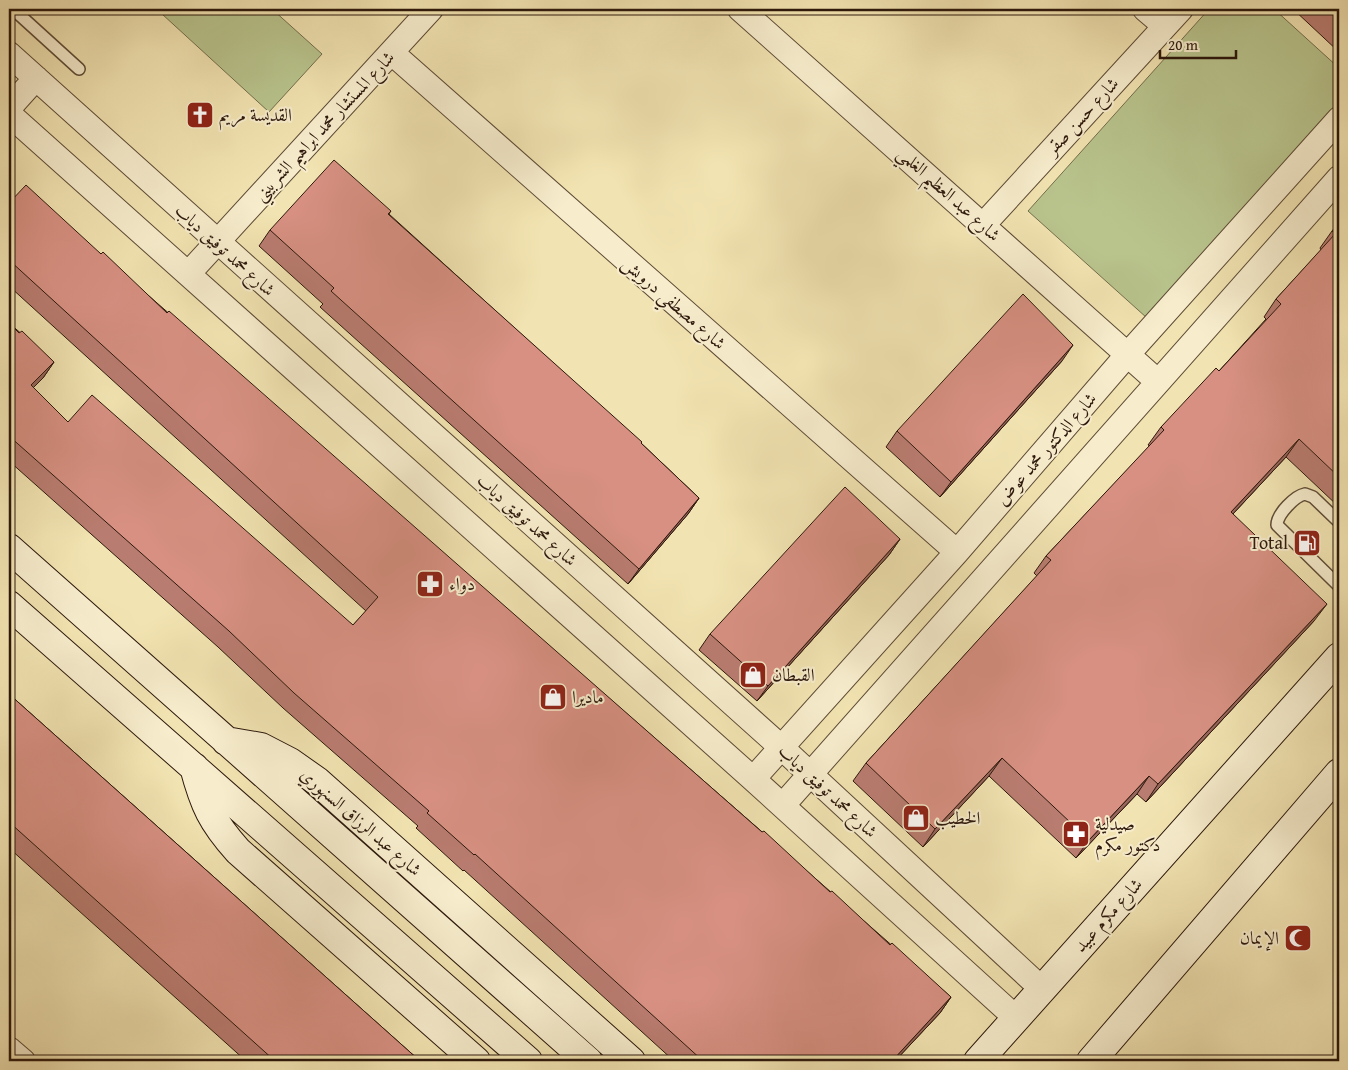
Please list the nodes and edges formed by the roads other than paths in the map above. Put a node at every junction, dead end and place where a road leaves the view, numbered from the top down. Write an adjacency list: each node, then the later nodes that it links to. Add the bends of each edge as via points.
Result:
1 (13, 9): 9 (lane)
2 (431, 9): 8 (street, شارع المستشار محمد ابراهيم الشربيني)
3 (740, 9): 15 (street, شارع عبد العظيم الغلمي)
4 (1145, 9): 6 (street)
5 (1180, 9): 6 (street, شارع حسن صقر)
6 (1165, 26): 15 (street, شارع حسن صقر)
7 (9, 54): 10 (street, شارع محمد توفيق دياب)
8 (392, 54): 16 (street, شارع المستشار محمد ابراهيم الشربيني); 22 (street, شارع مصطفي درويش)
9 (79, 69)
10 (36, 78): 11 (street); 16 (street, شارع محمد توفيق دياب)
11 (9, 108)
12 (9, 114): 17 (street)
13 (1339, 119): 18 (street, شارع الدكتور محمد عوض)
14 (1339, 178): 19 (street)
15 (984, 224): 18 (street, شارع عبد العظيم الغلمي)
16 (217, 242): 17 (street, شارع المستشار محمد ابراهيم الشربيني); 27 (street, شارع محمد توفيق دياب)
17 (188, 274): 30 (street)
18 (1128, 354): 19 (street, شارع عبد العظيم الغلمي); 22 (street, شارع الدكتور محمد عوض)
19 (1157, 380): 29 (street)
20 (1339, 522): 23 (lane, via 1313,497 1305,494 1298,496 1279,516 1277,525)
21 (9, 548): 26 (street)
22 (957, 552): 27 (street, شارع الدكتور محمد عوض)
23 (1339, 586)
24 (9, 605): 28 (street)
25 (1339, 657): 33 (street, شارع مكرم عبيد)
26 (225, 741): 39 (street); 40 (street, شارع عبد الرزاق السنهوري, via 261,747 317,781)
27 (782, 748): 29 (street, شارع محمد توفيق دياب); 30 (street, شارع الدكتور محمد عوض)
28 (194, 767): 37 (street, via 202,798 217,827 238,851); 38 (street)
29 (811, 774): 32 (street); 33 (street, شارع محمد توفيق دياب)
30 (754, 779): 32 (street)
31 (1335, 786): 42 (street)
32 (783, 805): 34 (street)
33 (1042, 989): 34 (street, شارع مكرم عبيد)
34 (1016, 1018): 41 (street, شارع مكرم عبيد)
35 (9, 1049): 36 (street)
36 (23, 1061)
37 (476, 1061)
38 (528, 1061)
39 (588, 1061)
40 (632, 1061)
41 (978, 1061)
42 (1091, 1061)

